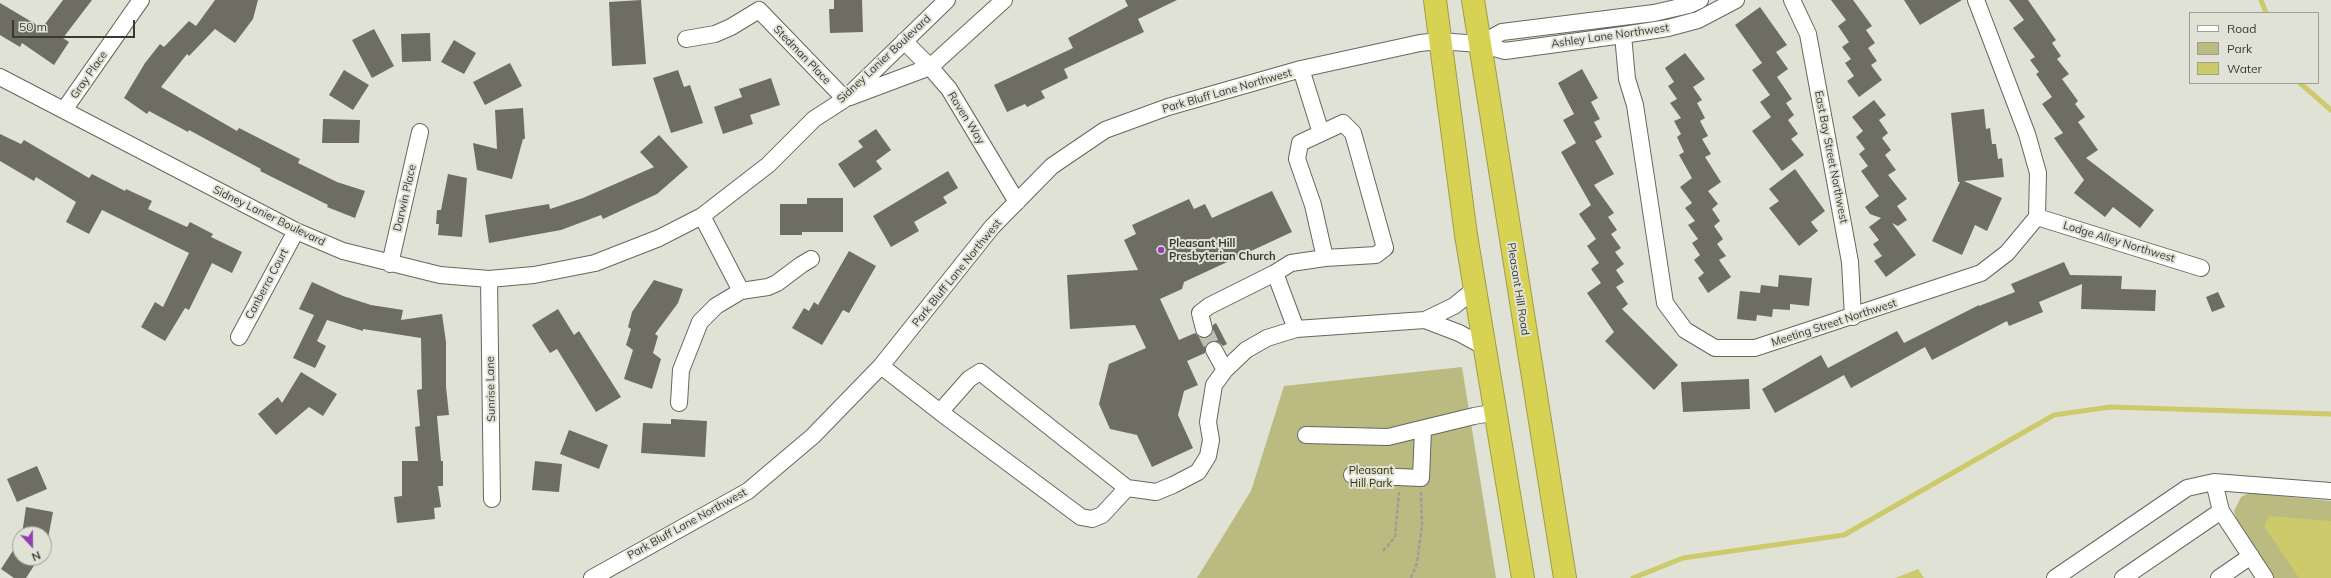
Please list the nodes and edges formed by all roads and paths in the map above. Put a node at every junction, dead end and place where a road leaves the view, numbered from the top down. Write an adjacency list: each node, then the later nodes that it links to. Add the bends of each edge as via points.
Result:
1 (141, 0): 19 (street, Gray Place)
2 (947, 0): 12 (street, Sidney Lanier Boulevard)
3 (1004, 0): 15 (street)
4 (1435, 0): 13 (highway)
5 (1473, 0): 14 (highway, Pleasant Hill Road)
6 (1700, 0): 14 (street, Ashley Lane Northwest, via 1648,14 1502,32)
7 (1736, 0): 10 (street, Ashley Lane Northwest, via 1698,20)
8 (1792, 0): 34 (street, East Bay Street Northwest, via 1808,34 1850,262)
9 (1976, 0): 24 (street, via 2027,134 2038,173)
10 (1623, 35): 14 (street, Ashley Lane Northwest, via 1505,51); 34 (street, Meeting Street Northwest, via 1627,79 1635,105 1665,303 1685,330 1715,348 1755,348)
11 (686, 39): 18 (street, Stedman Place, via 715,34 731,28 759,10)
12 (904, 41): 15 (street, Raven Way); 18 (street, Sidney Lanier Boulevard)
13 (1439, 41): 14 (street, Ashley Lane Northwest); 16 (street, Park Bluff Lane Northwest); 32 (highway)
14 (1480, 44): 62 (highway, Pleasant Hill Road)
15 (930, 67): 18 (street); 22 (street, Raven Way, via 949,90)
16 (1301, 69): 21 (street); 22 (street, Park Bluff Lane Northwest, via 1168,106 1105,130 1052,166)
17 (0, 77): 19 (street, Sidney Lanier Boulevard)
18 (845, 99): 23 (street, Sidney Lanier Boulevard, via 814,119 768,164)
19 (64, 110): 25 (street, Sidney Lanier Boulevard)
20 (420, 132): 28 (street, Darwin Place)
21 (1321, 133): 26 (street, via 1300,143 1297,159 1314,205); 26 (street, via 1343,123 1353,133 1385,248 1376,255)
22 (1017, 202): 41 (street, Park Bluff Lane Northwest, via 992,227)
23 (702, 216): 31 (street, Sidney Lanier Boulevard, via 659,238 595,263 534,275); 33 (street)
24 (2037, 217): 29 (street, Lodge Alley Northwest); 34 (street, Meeting Street Northwest, via 2007,253 1981,273)
25 (296, 231): 28 (street, Sidney Lanier Boulevard, via 343,251); 38 (street, Canberra Court)
26 (1325, 258): 30 (street, via 1291,263)
27 (811, 259): 33 (street, via 800,264 777,283)
28 (390, 264): 31 (street, Sidney Lanier Boulevard, via 440,275)
29 (2201, 268)
30 (1275, 273): 36 (street, via 1200,313); 37 (street)
31 (489, 279): 54 (street, Sunrise Lane)
32 (1475, 289): 35 (street, via 1454,306); 39 (highway)
33 (741, 291): 43 (street, via 716,306 700,322 681,370)
34 (1853, 317)
35 (1425, 320): 37 (street); 39 (street, via 1459,333)
36 (1204, 329)
37 (1296, 329): 42 (street, via 1267,338 1246,350)
38 (239, 337)
39 (1485, 347): 45 (highway)
40 (1214, 350): 42 (street)
41 (881, 366): 44 (street); 59 (street, Park Bluff Lane Northwest, via 813,436 748,491)
42 (1225, 370): 52 (street, via 1214,385 1208,422 1211,440 1208,456 1198,472 1156,492)
43 (679, 403)
44 (940, 412): 52 (street, via 1082,517 1092,519 1102,515); 52 (street, via 969,379 980,372)
45 (1496, 412): 46 (street); 61 (highway)
46 (1423, 428): 47 (street, via 1388,437); 50 (street)
47 (1306, 435)
48 (1352, 475): 49 (street)
49 (1400, 477): 50 (street); 56 (path, via 1395,537)
50 (1421, 478): 60 (path, via 1422,525 1418,564)
51 (2214, 482): 53 (street); 55 (street); 58 (street, via 2186,488)
52 (1127, 488)
53 (2331, 491)
54 (492, 499)
55 (2221, 510): 57 (street); 63 (street)
56 (1382, 551)
57 (2251, 556): 64 (street); 65 (street)
58 (2063, 576)
59 (592, 578)
60 (1411, 578)
61 (1523, 578)
62 (1565, 578)
63 (2123, 578)
64 (2218, 578)
65 (2265, 578)

